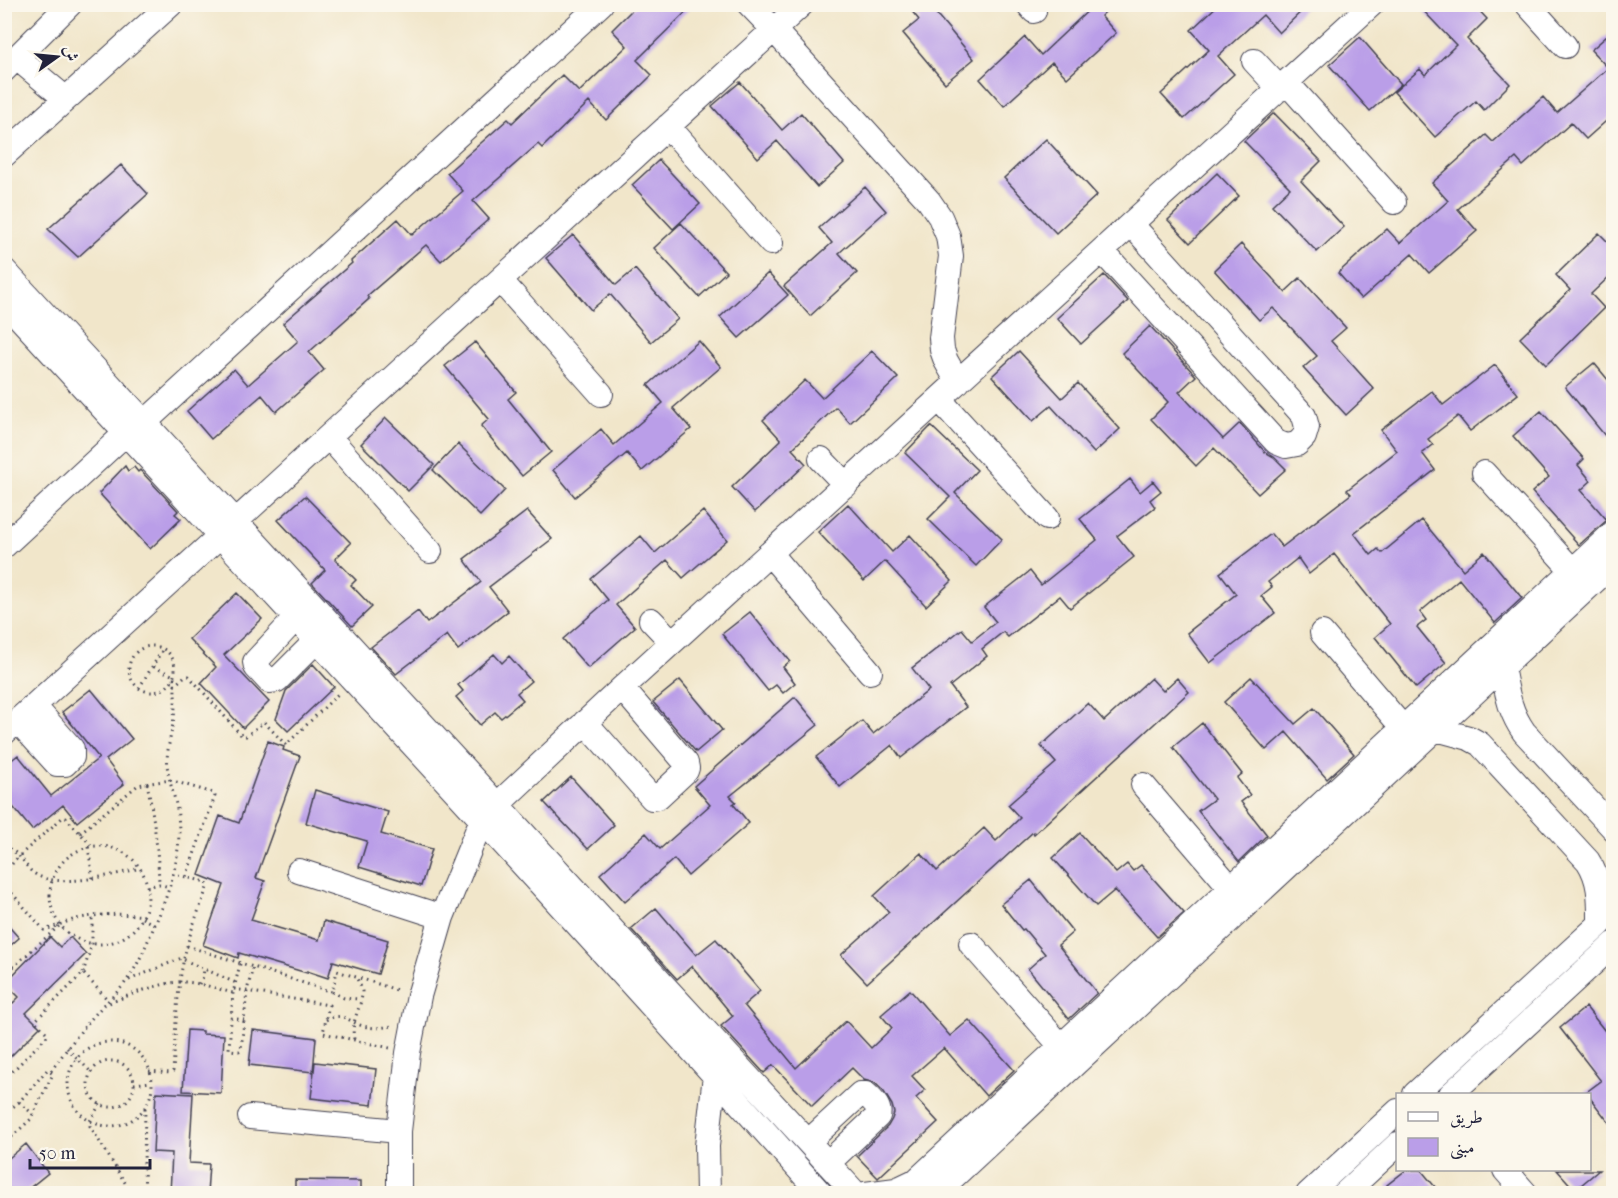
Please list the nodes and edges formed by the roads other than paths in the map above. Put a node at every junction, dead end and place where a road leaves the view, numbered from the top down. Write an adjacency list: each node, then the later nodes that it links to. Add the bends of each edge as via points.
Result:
1 (70, 4): 11 (street)
2 (171, 4): 13 (street)
3 (601, 4): 28 (street)
4 (749, 4): 8 (street)
5 (802, 4): 8 (street)
6 (1372, 4): 12 (street)
7 (1527, 4): 9 (street)
8 (774, 30): 14 (street); 25 (street, via 929,201 940,218 951,256 942,350)
9 (1565, 46)
10 (1254, 61): 12 (street)
11 (11, 64): 13 (street)
12 (1283, 86): 16 (street); 17 (street)
13 (66, 99): 15 (street)
14 (668, 126): 18 (street); 21 (street)
15 (4, 155)
16 (1394, 202)
17 (1131, 224): 19 (street); 23 (street)
18 (771, 243)
19 (1102, 251): 24 (street); 25 (street)
20 (4, 270): 28 (street)
21 (500, 280): 26 (street); 29 (street)
22 (4, 301): 28 (street)
23 (1226, 330): 24 (street); 24 (street, via 1304,416 1307,427 1297,444 1286,446 1276,442)
24 (1198, 356)
25 (958, 382): 27 (street)
26 (601, 394)
27 (939, 399): 32 (street); 33 (street)
28 (136, 427): 34 (street); 36 (street)
29 (329, 437): 34 (street); 37 (street)
30 (821, 459): 32 (street)
31 (1484, 473): 40 (street)
32 (846, 484): 38 (street)
33 (1047, 518)
34 (229, 529): 41 (street); 49 (street); 54 (street)
35 (1614, 532): 40 (street)
36 (4, 546)
37 (430, 551)
38 (770, 554): 45 (street); 47 (street)
39 (1614, 563): 46 (street)
40 (1572, 570): 51 (street)
41 (296, 618): 44 (street); 44 (street, via 255,662 269,681 277,680)
42 (651, 620): 45 (street)
43 (1322, 633): 51 (street)
44 (317, 640): 54 (street)
45 (672, 642): 48 (street)
46 (1502, 667): 52 (street); 55 (street, via 1516,721)
47 (870, 672)
48 (622, 688): 50 (street); 50 (street, via 686,763 686,771 652,798)
49 (19, 720)
50 (585, 722): 54 (street)
51 (1403, 728): 57 (street)
52 (1436, 729): 59 (street, via 1480,744 1588,861 1599,881); 78 (street)
53 (1143, 785): 57 (street)
54 (489, 811): 58 (street); 63 (street); 69 (street)
55 (1614, 829)
56 (299, 871): 58 (street)
57 (1231, 888): 62 (street)
58 (442, 917): 68 (street, via 413,1023)
59 (1607, 918): 64 (street)
60 (971, 944): 62 (street)
61 (1613, 946): 65 (street)
62 (1061, 1046): 77 (street, via 916,1180 896,1190)
63 (715, 1075): 74 (street, via 707,1146); 75 (street)
64 (1417, 1093)
65 (1453, 1093)
66 (1396, 1113): 79 (street)
67 (250, 1118): 68 (street)
68 (399, 1131): 73 (street)
69 (808, 1142): 71 (street); 71 (street, via 860,1094 866,1094 880,1113)
70 (1396, 1146): 80 (street)
71 (828, 1163): 76 (street)
72 (1506, 1171): 81 (street)
73 (399, 1194)
74 (708, 1194)
75 (821, 1194)
76 (856, 1194)
77 (864, 1194)
78 (935, 1194)
79 (1308, 1194)
80 (1344, 1194)
81 (1526, 1194)

